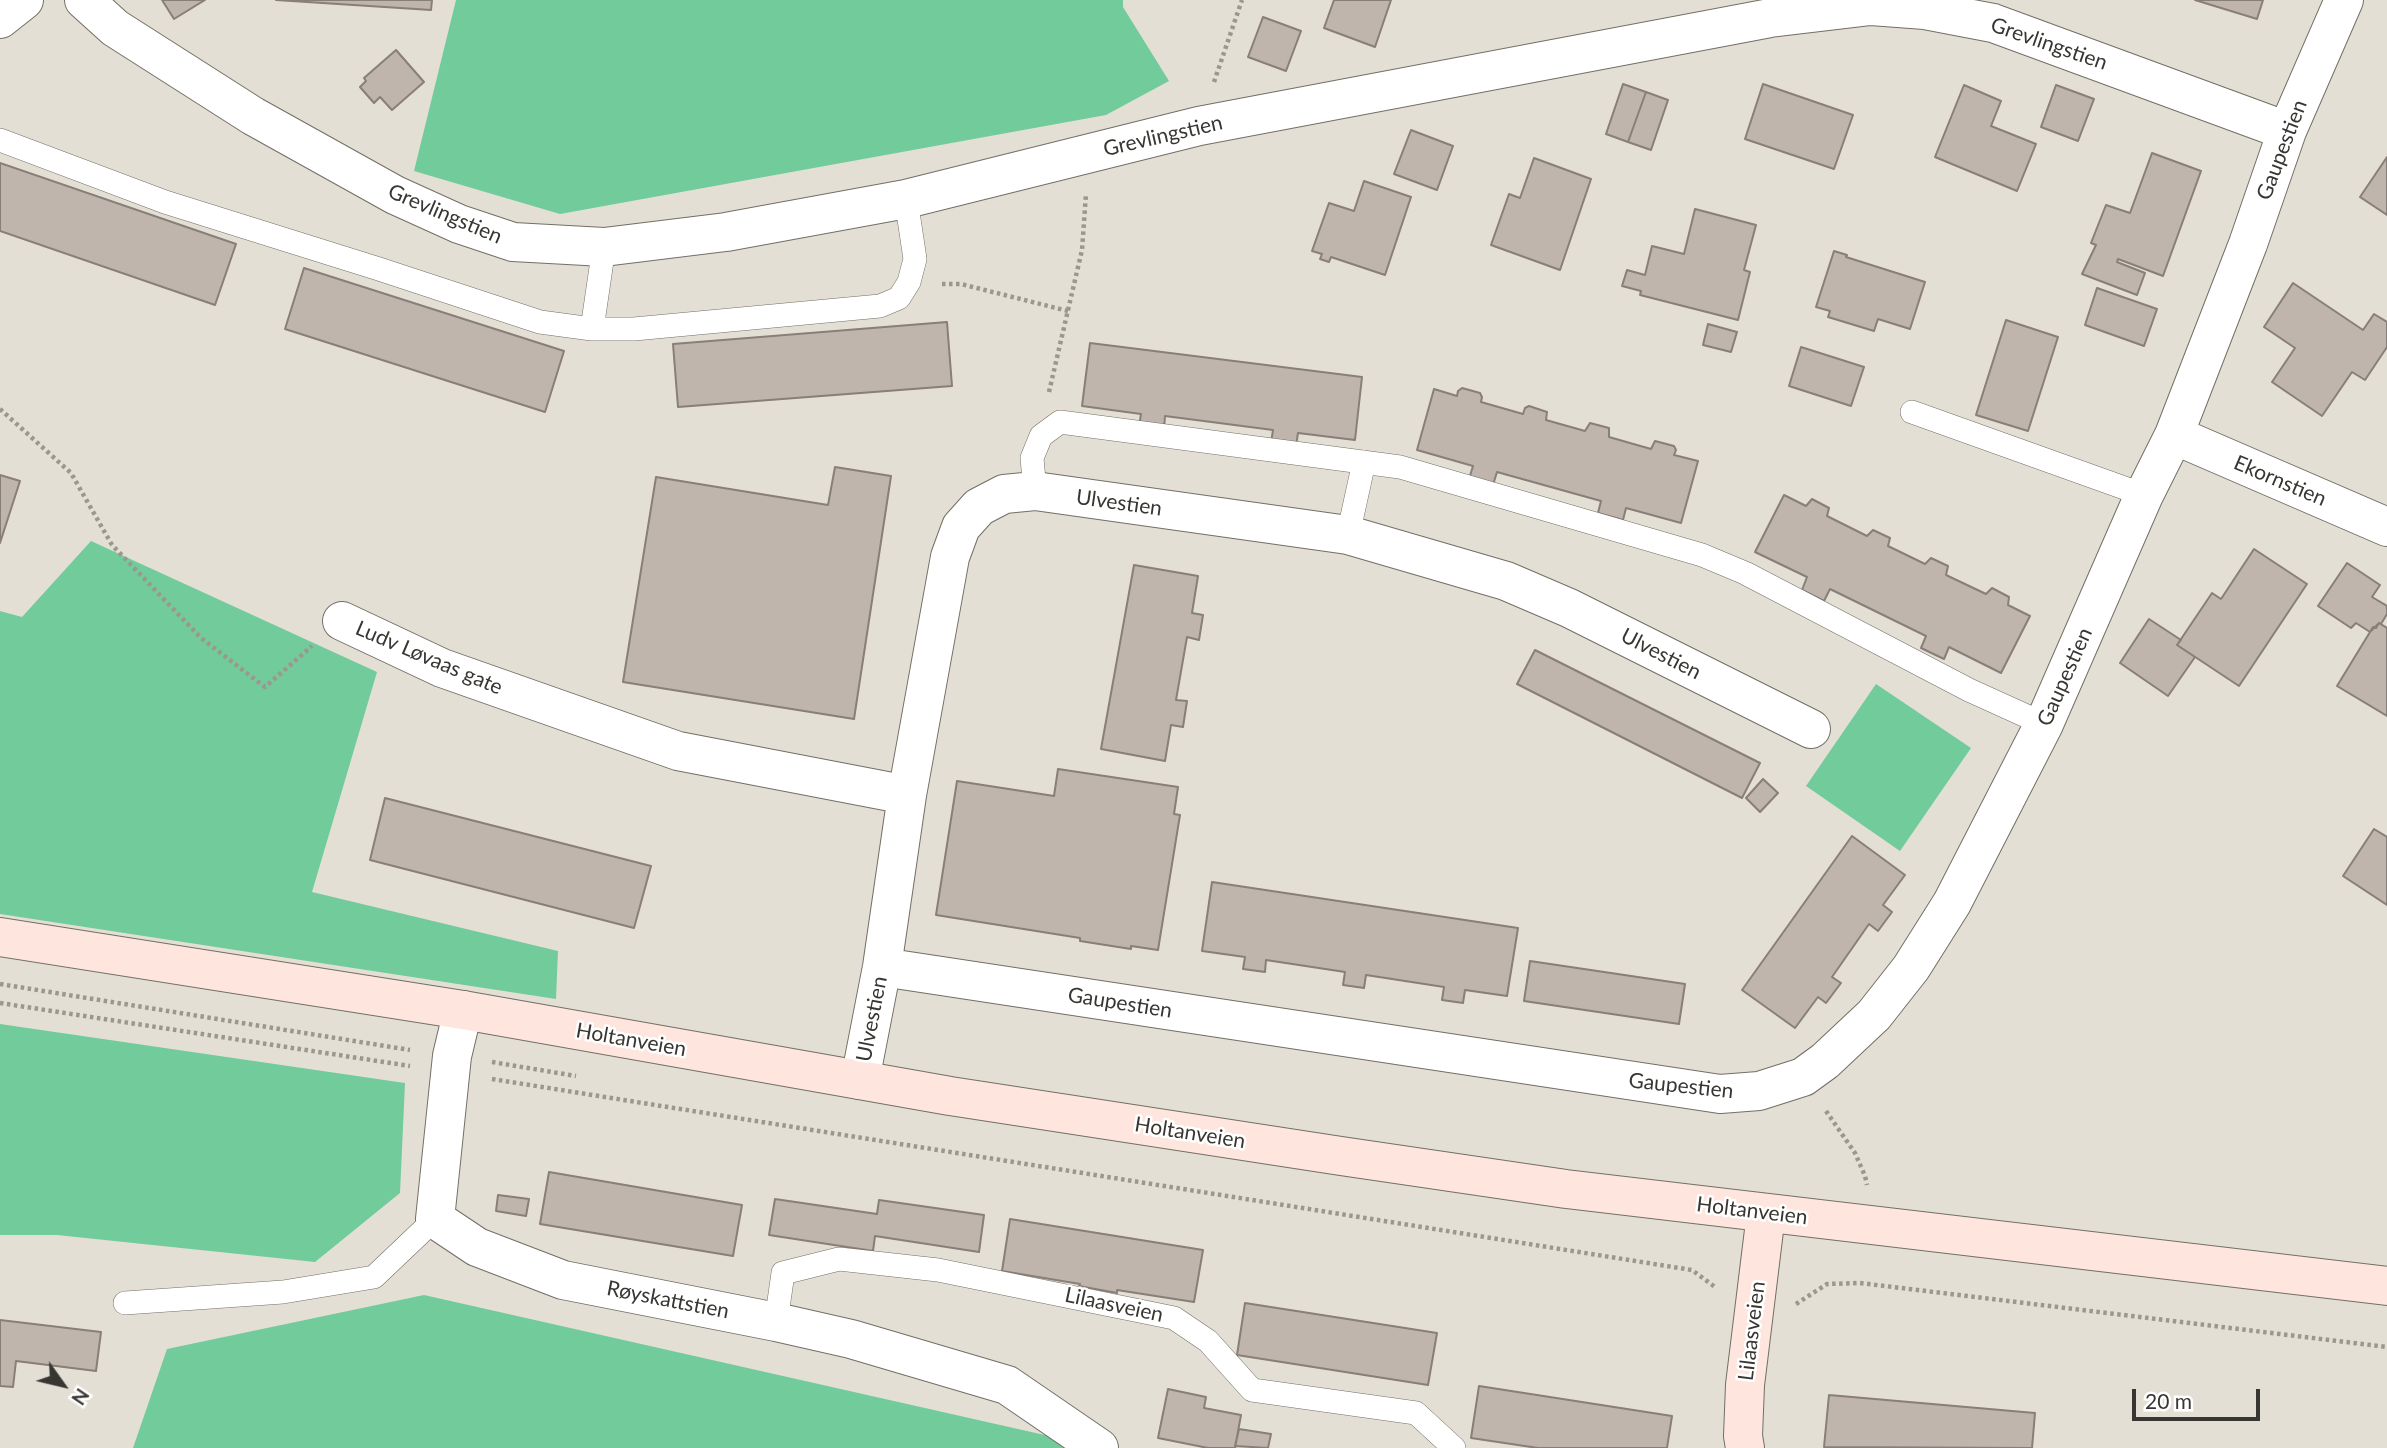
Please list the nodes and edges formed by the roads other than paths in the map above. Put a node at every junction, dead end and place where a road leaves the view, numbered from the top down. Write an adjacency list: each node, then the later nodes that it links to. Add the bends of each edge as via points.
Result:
1 (24, 0): 4 (street)
2 (84, 0): 8 (street, Grevlingstien, via 115,28 253,116 395,195 513,242)
3 (2344, 0): 5 (street, Gaupestien)
4 (0, 19)
5 (2287, 131): 7 (street, Grevlingstien, via 1993,23 1871,6 1770,18 1199,126); 11 (street, Gaupestien)
6 (0, 140): 9 (lane, via 165,202 540,322)
7 (906, 200): 8 (street, Grevlingstien, via 726,232); 9 (lane, via 915,259 899,298 880,306)
8 (604, 247): 9 (lane)
9 (592, 329)
10 (1912, 412): 14 (lane)
11 (2174, 435): 14 (street, Gaupestien); 15 (street, Ekornstien)
12 (1364, 462): 13 (lane, via 1060,422 1041,436 1032,458); 16 (lane); 18 (lane, via 1400,467 1702,555)
13 (1035, 491): 16 (street, Ulvestien); 20 (street, Ulvestien, via 1004,494 979,508 961,527 950,557)
14 (2144, 495): 18 (street, Gaupestien)
15 (2387, 527)
16 (1348, 536): 19 (street, Ulvestien, via 1506,581)
17 (342, 621): 20 (street, Ludv Løvaas gate, via 442,668 678,751)
18 (2044, 724): 22 (street, Gaupestien, via 1952,903 1911,968 1874,1015 1825,1061 1803,1077 1759,1091 1720,1094)
19 (1811, 729)
20 (907, 795): 22 (street, Ulvestien)
21 (0, 937): 23 (main road, Holtanveien)
22 (882, 967): 24 (street, Ulvestien)
23 (463, 1010): 24 (main road, Holtanveien); 26 (street, via 450,1072)
24 (860, 1080): 25 (main road, Holtanveien, via 1434,1170)
25 (1766, 1213): 27 (main road, Holtanveien); 32 (main road, Lilaasveien, via 1745,1385)
26 (435, 1219): 28 (lane, via 374,1277 283,1292); 29 (street, Røyskattstien, via 477,1247 564,1280)
27 (2387, 1286)
28 (125, 1303)
29 (776, 1322): 30 (street, Røyskattstien, via 1007,1385); 31 (lane, Lilaasveien, via 783,1273 839,1259 939,1270 1174,1318 1208,1341 1252,1390 1416,1413)
30 (1099, 1448)
31 (1454, 1448)
32 (1745, 1448)

